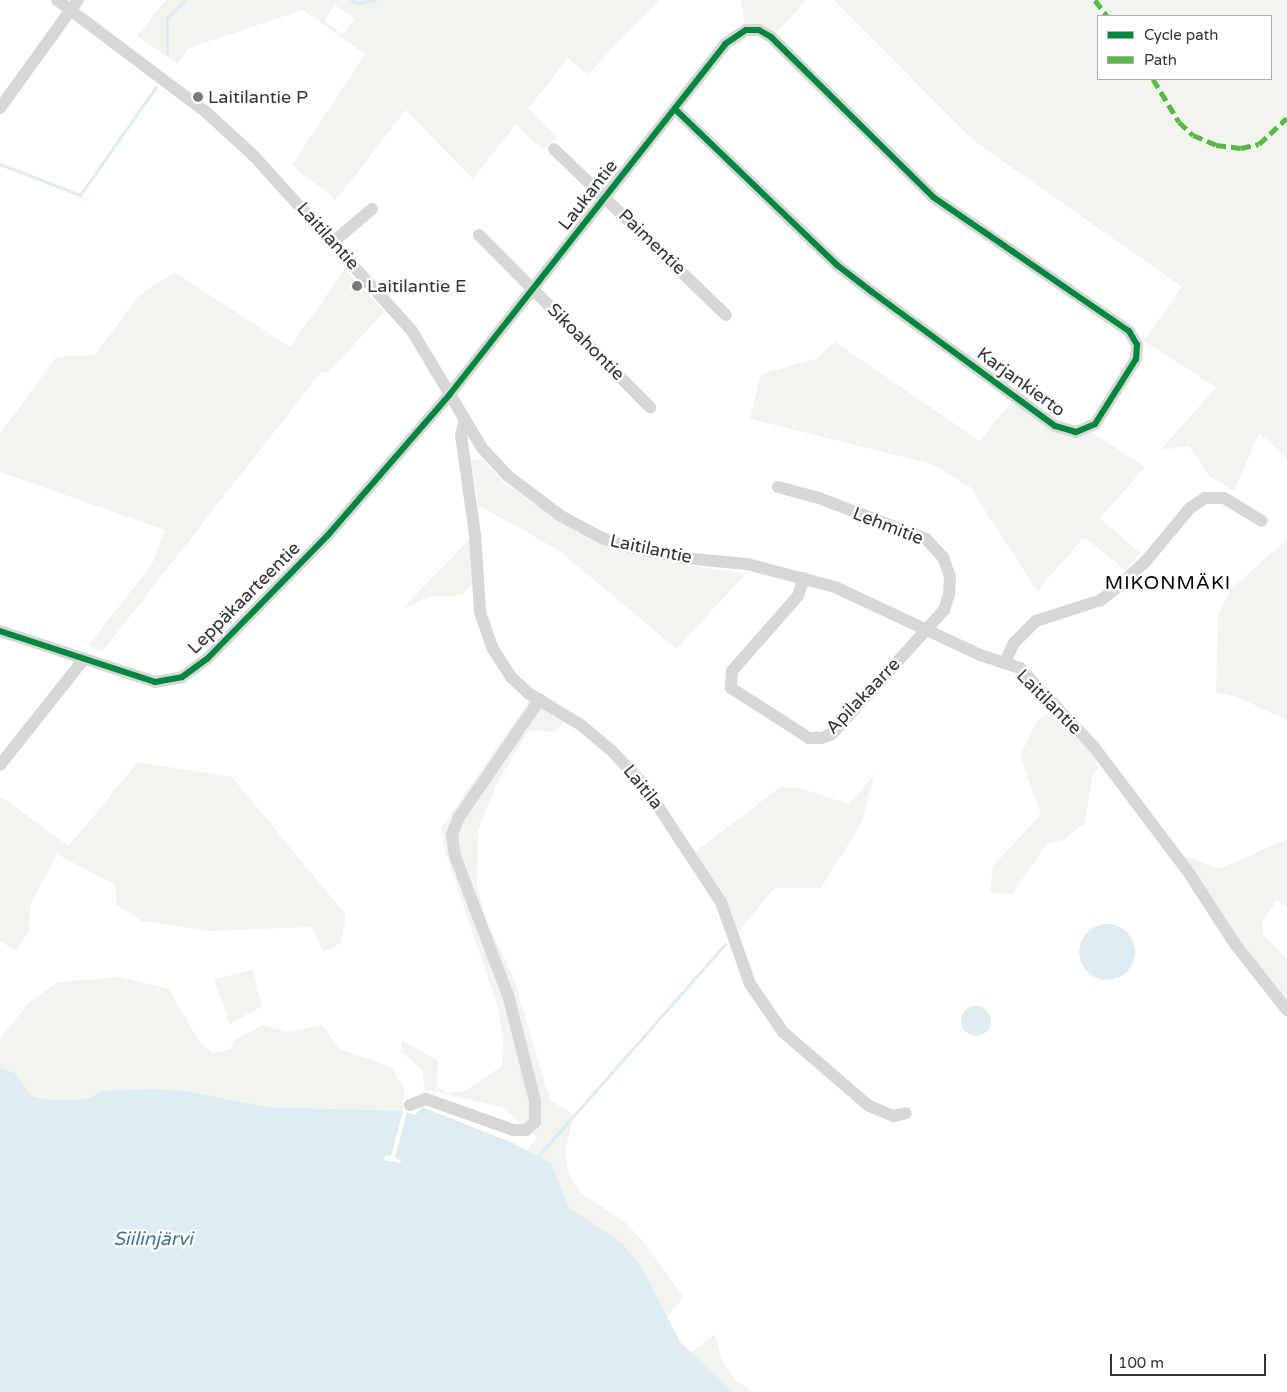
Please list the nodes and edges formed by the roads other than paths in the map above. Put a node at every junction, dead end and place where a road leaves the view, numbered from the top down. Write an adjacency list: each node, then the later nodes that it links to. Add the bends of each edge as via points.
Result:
1 (57, 0): 2 (street, Laitilantie)
2 (74, 5): 4 (street); 10 (street, Laitilantie, via 206,112 253,155)
3 (759, 30): 5 (street, Laukantie, via 746,30 725,44); 5 (street, Karjankierto, via 770,37 933,197 1130,331 1137,345 1136,359 1095,424 1076,432 1055,426 872,292 837,265)
4 (0, 108)
5 (675, 109): 7 (street, Laukantie)
6 (554, 149): 7 (street, Paimentie)
7 (606, 197): 11 (street, Laukantie); 12 (street, Paimentie)
8 (372, 209): 10 (street)
9 (480, 235): 11 (street, Sikoahontie)
10 (333, 242): 13 (street, Laitilantie, via 412,331)
11 (532, 289): 13 (street, Laukantie); 14 (street, Sikoahontie)
12 (726, 315)
13 (450, 394): 15 (street, Laitilantie); 21 (street, Leppäkaarteentie, via 328,535 207,659 182,677 155,682)
14 (650, 407)
15 (464, 423): 18 (street, Laitilantie, via 508,476 561,516 602,538 683,558 747,564); 23 (street, Laitila, via 461,435 475,534 480,612 493,649 511,677)
16 (778, 487): 19 (street, Lehmitie, via 819,498 926,540 937,548 950,576 949,594 944,610)
17 (1262, 521): 22 (street, via 1224,498 1205,498 1190,508 1146,561 1119,586 1101,600 1036,621 1014,643)
18 (804, 578): 19 (street, Laitilantie, via 835,587); 19 (street, Apilakaarre, via 798,596 732,671 730,679 731,688 738,695 809,738 832,734)
19 (925, 630): 22 (street, Laitilantie, via 980,655)
20 (0, 631): 21 (street, Leppäkaarteentie)
21 (84, 659): 24 (street)
22 (1005, 662): 25 (street, Laitilantie, via 1020,668 1094,748 1189,873 1235,944)
23 (540, 699): 26 (street, via 459,817 452,835 455,856 509,998 535,1101 535,1122 526,1130 513,1130 426,1099); 27 (street, Laitila, via 581,725 611,750 644,785 721,902 750,984 784,1032 868,1106 894,1116)
24 (0, 766)
25 (1287, 1010)
26 (410, 1105)
27 (906, 1113)

